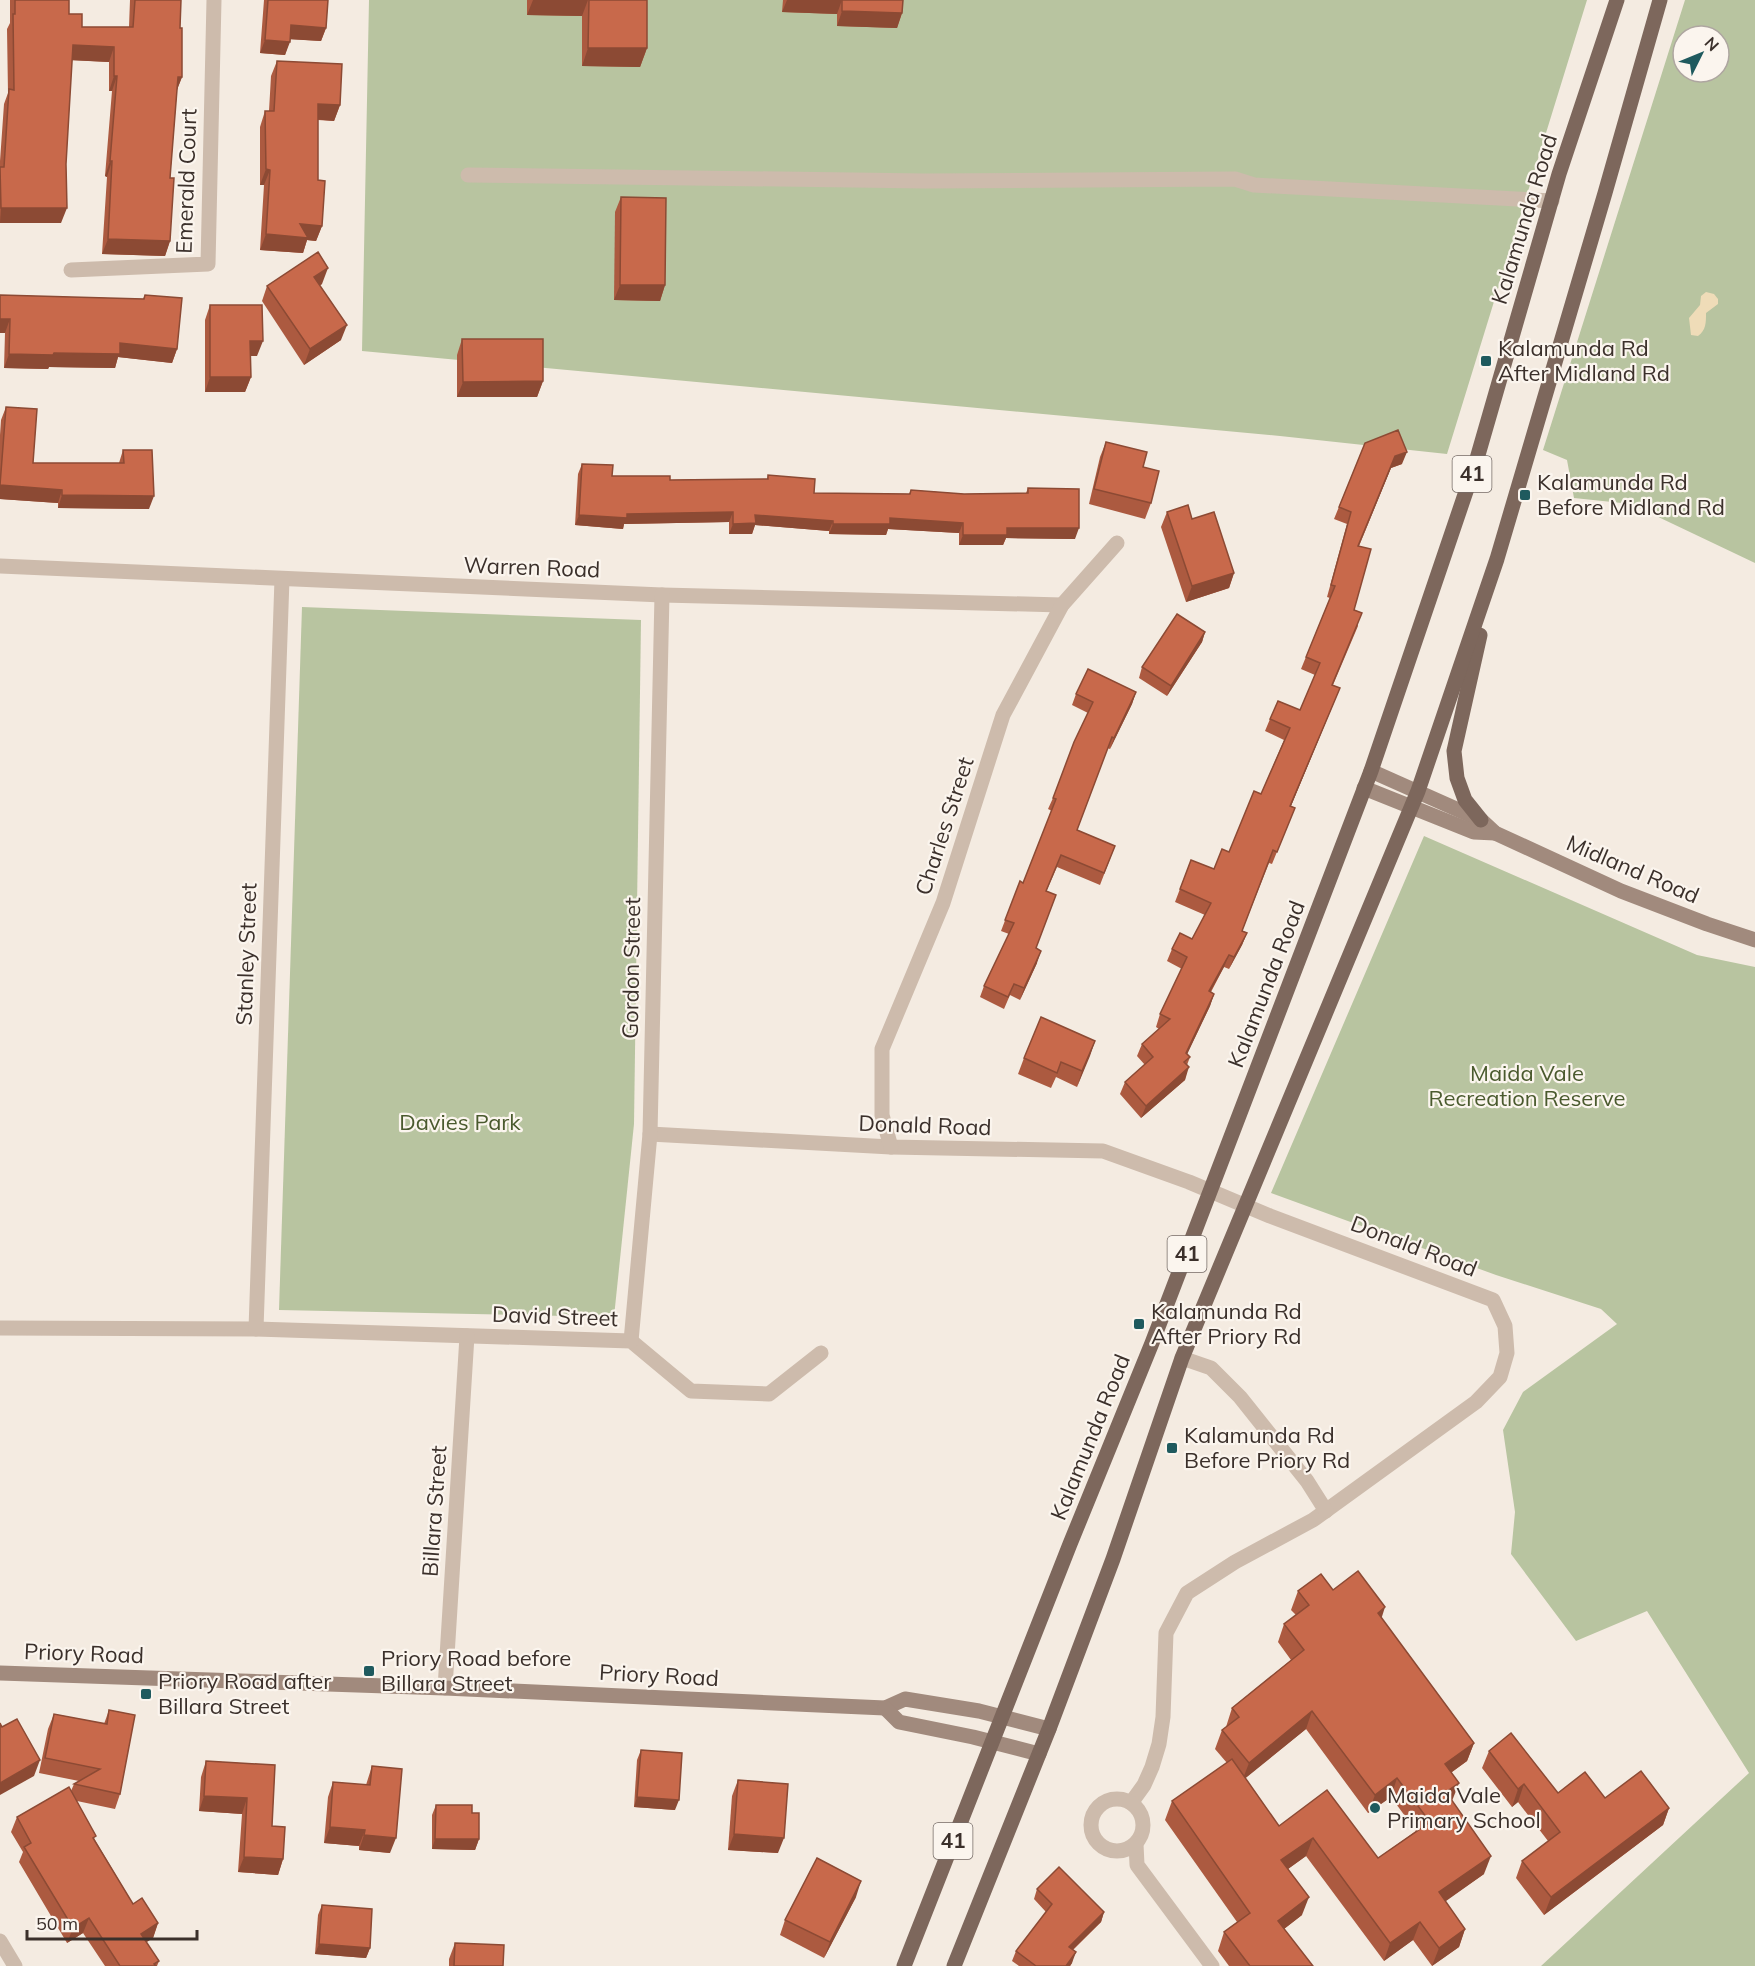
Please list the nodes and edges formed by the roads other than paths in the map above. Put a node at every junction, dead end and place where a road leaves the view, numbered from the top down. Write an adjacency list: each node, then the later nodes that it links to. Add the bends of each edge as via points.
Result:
1 (214, 0): 6 (street, Emerald Court, via 208,264)
2 (1617, 0): 5 (main road, Kalamunda Road / 41)
3 (1660, 0): 8 (main road, 41)
4 (468, 175): 5 (street, via 925,181 1234,179 1254,184)
5 (1552, 201): 13 (main road, Kalamunda Road / 41, via 1476,462)
6 (71, 270)
7 (1117, 543): 12 (street, Charles Street)
8 (1497, 559): 15 (main road, 41); 17 (main road, via 1454,751 1457,778 1466,800)
9 (0, 566): 10 (street, Warren Road)
10 (282, 579): 11 (street, Warren Road); 25 (street, Stanley Street)
11 (662, 595): 12 (street, Warren Road); 20 (street, Gordon Street)
12 (1062, 605): 21 (street, Charles Street, via 1003,715 943,903 882,1049 882,1114)
13 (1371, 771): 14 (main road, Kalamunda Road / 41); 15 (street, Midland Road)
14 (1364, 788): 16 (street, Midland Road); 22 (main road, Kalamunda Road / 41)
15 (1418, 791): 16 (main road, 41); 17 (street, Midland Road)
16 (1411, 806): 18 (street, Midland Road, via 1474,832); 23 (main road, 41)
17 (1481, 820): 18 (street, Midland Road)
18 (1495, 833): 19 (street, Midland Road, via 1621,891)
19 (1755, 940)
20 (650, 1134): 21 (street, Donald Road); 27 (street, Gordon Street)
21 (891, 1147): 22 (street, Donald Road, via 1103,1151)
22 (1212, 1191): 23 (street, Donald Road); 34 (main road, Kalamunda Road / 41)
23 (1246, 1206): 29 (main road, 41); 30 (street, Donald Road, via 1493,1300 1505,1326 1507,1353 1500,1377 1476,1402)
24 (0, 1328): 25 (street, David Street)
25 (256, 1329): 26 (street, David Street)
26 (468, 1336): 27 (street, David Street); 32 (street, Billara Street)
27 (631, 1341): 28 (street, David Street, via 691,1391 768,1394)
28 (821, 1353)
29 (1182, 1358): 30 (street, via 1211,1368 1240,1397); 35 (main road, 41)
30 (1326, 1511): 38 (street, Donald Road, via 1187,1593 1166,1633 1159,1744 1144,1785)
31 (0, 1673): 32 (street, Priory Road)
32 (445, 1688): 33 (street, Priory Road)
33 (885, 1708): 34 (street, Priory Road, via 905,1699); 36 (street, via 898,1722)
34 (1002, 1717): 35 (street, Priory Road); 36 (main road, Kalamunda Road / 41)
35 (1049, 1730): 37 (main road, 41)
36 (992, 1741): 37 (street); 42 (main road, Kalamunda Road / 41)
37 (1039, 1754): 43 (main road, 41)
38 (1131, 1803): 39 (street, via 1143,1822); 39 (street, via 1120,1799 1103,1803 1091,1822 1099,1844 1109,1850 1126,1850)
39 (1136, 1844): 44 (street, via 1137,1865)
40 (0, 1941): 41 (street)
41 (15, 1966)
42 (904, 1966)
43 (954, 1966)
44 (1212, 1966)

